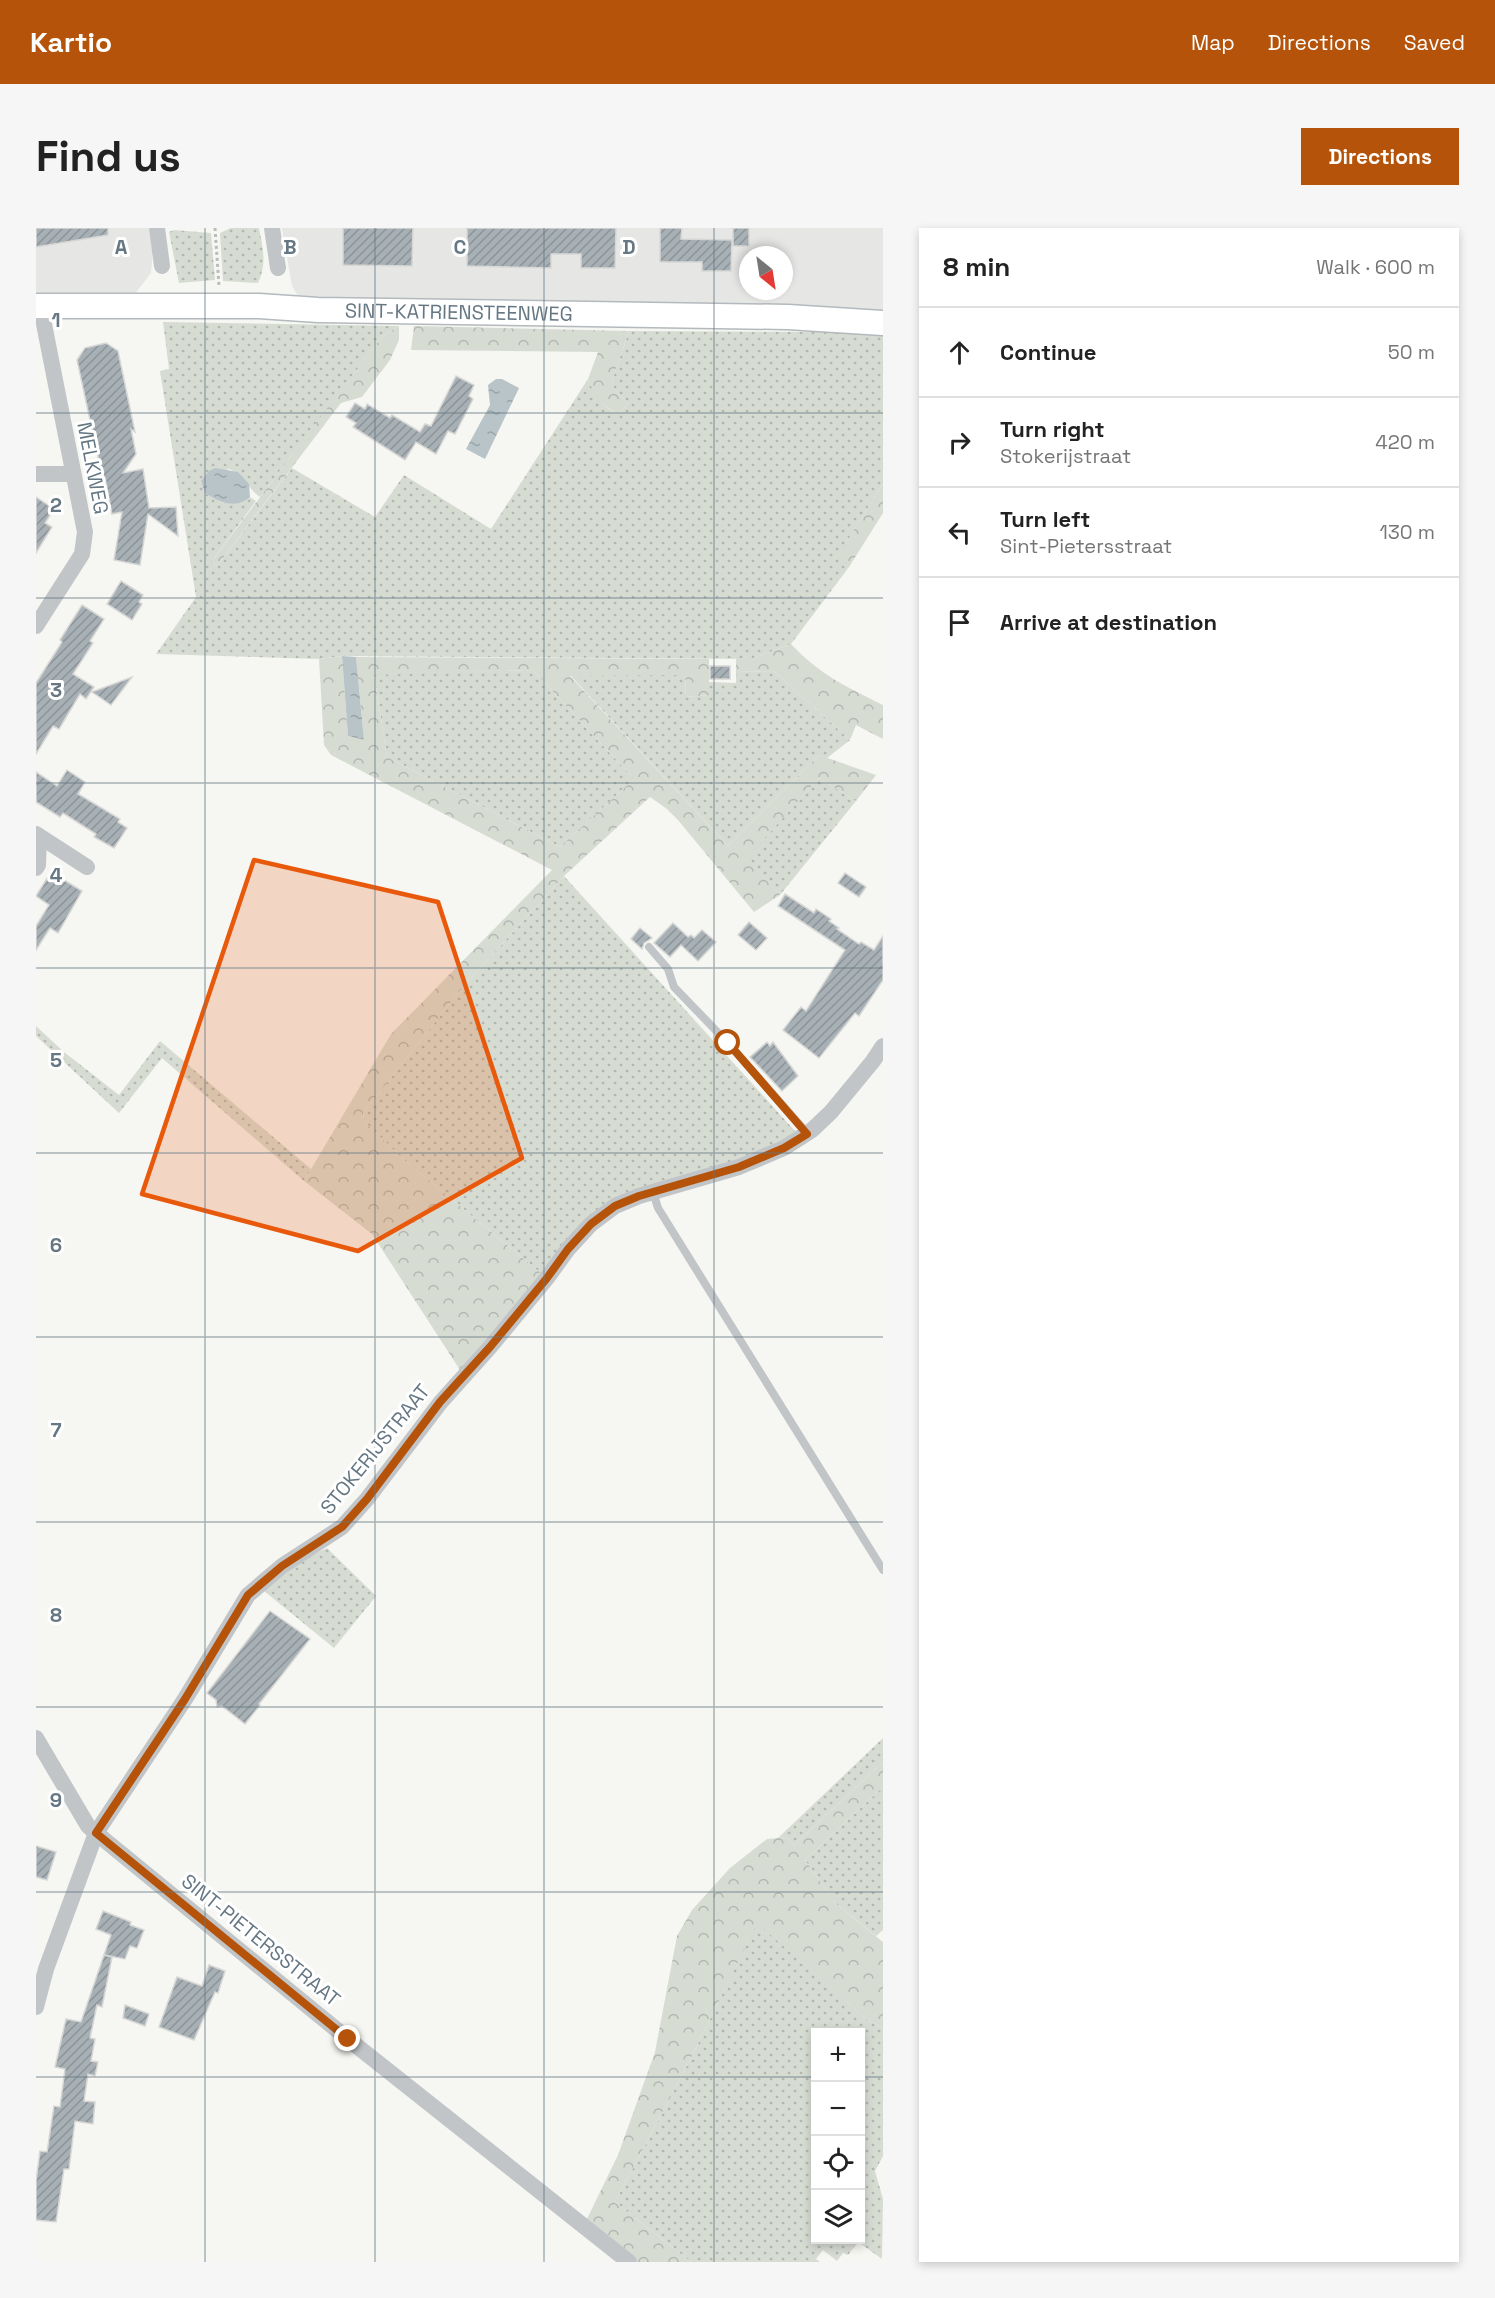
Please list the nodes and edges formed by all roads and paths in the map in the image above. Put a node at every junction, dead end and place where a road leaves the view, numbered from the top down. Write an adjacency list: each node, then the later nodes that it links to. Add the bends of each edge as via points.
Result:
1 (157, 228): 4 (street)
2 (215, 228): 6 (path)
3 (272, 228): 5 (street)
4 (162, 266)
5 (278, 268)
6 (219, 287)
7 (39, 306): 8 (street, SINT-KATRIENSTEENWEG, via 259,306 788,317); 10 (street, MELKWEG)
8 (883, 323)
9 (36, 474): 10 (street)
10 (72, 474): 11 (street, MELKWEG, via 85,532 82,554)
11 (36, 626)
12 (38, 835): 13 (street); 14 (street)
13 (87, 867)
14 (36, 868)
15 (649, 947): 17 (lane, via 668,969 674,987)
16 (883, 1046): 17 (street, STOKERIJSTRAAT, via 831,1112)
17 (807, 1134): 18 (street, STOKERIJSTRAAT, via 739,1167)
18 (653, 1192): 19 (lane, via 658,1208); 21 (street, STOKERIJSTRAAT, via 615,1206 591,1224 440,1402 342,1527 282,1566 248,1595)
19 (883, 1570)
20 (36, 1738): 21 (street, SINT-PIETERSSTRAAT, via 88,1826)
21 (96, 1833): 22 (street, STOKERIJSTRAAT); 23 (street, SINT-PIETERSSTRAAT)
22 (36, 2007)
23 (628, 2262)

